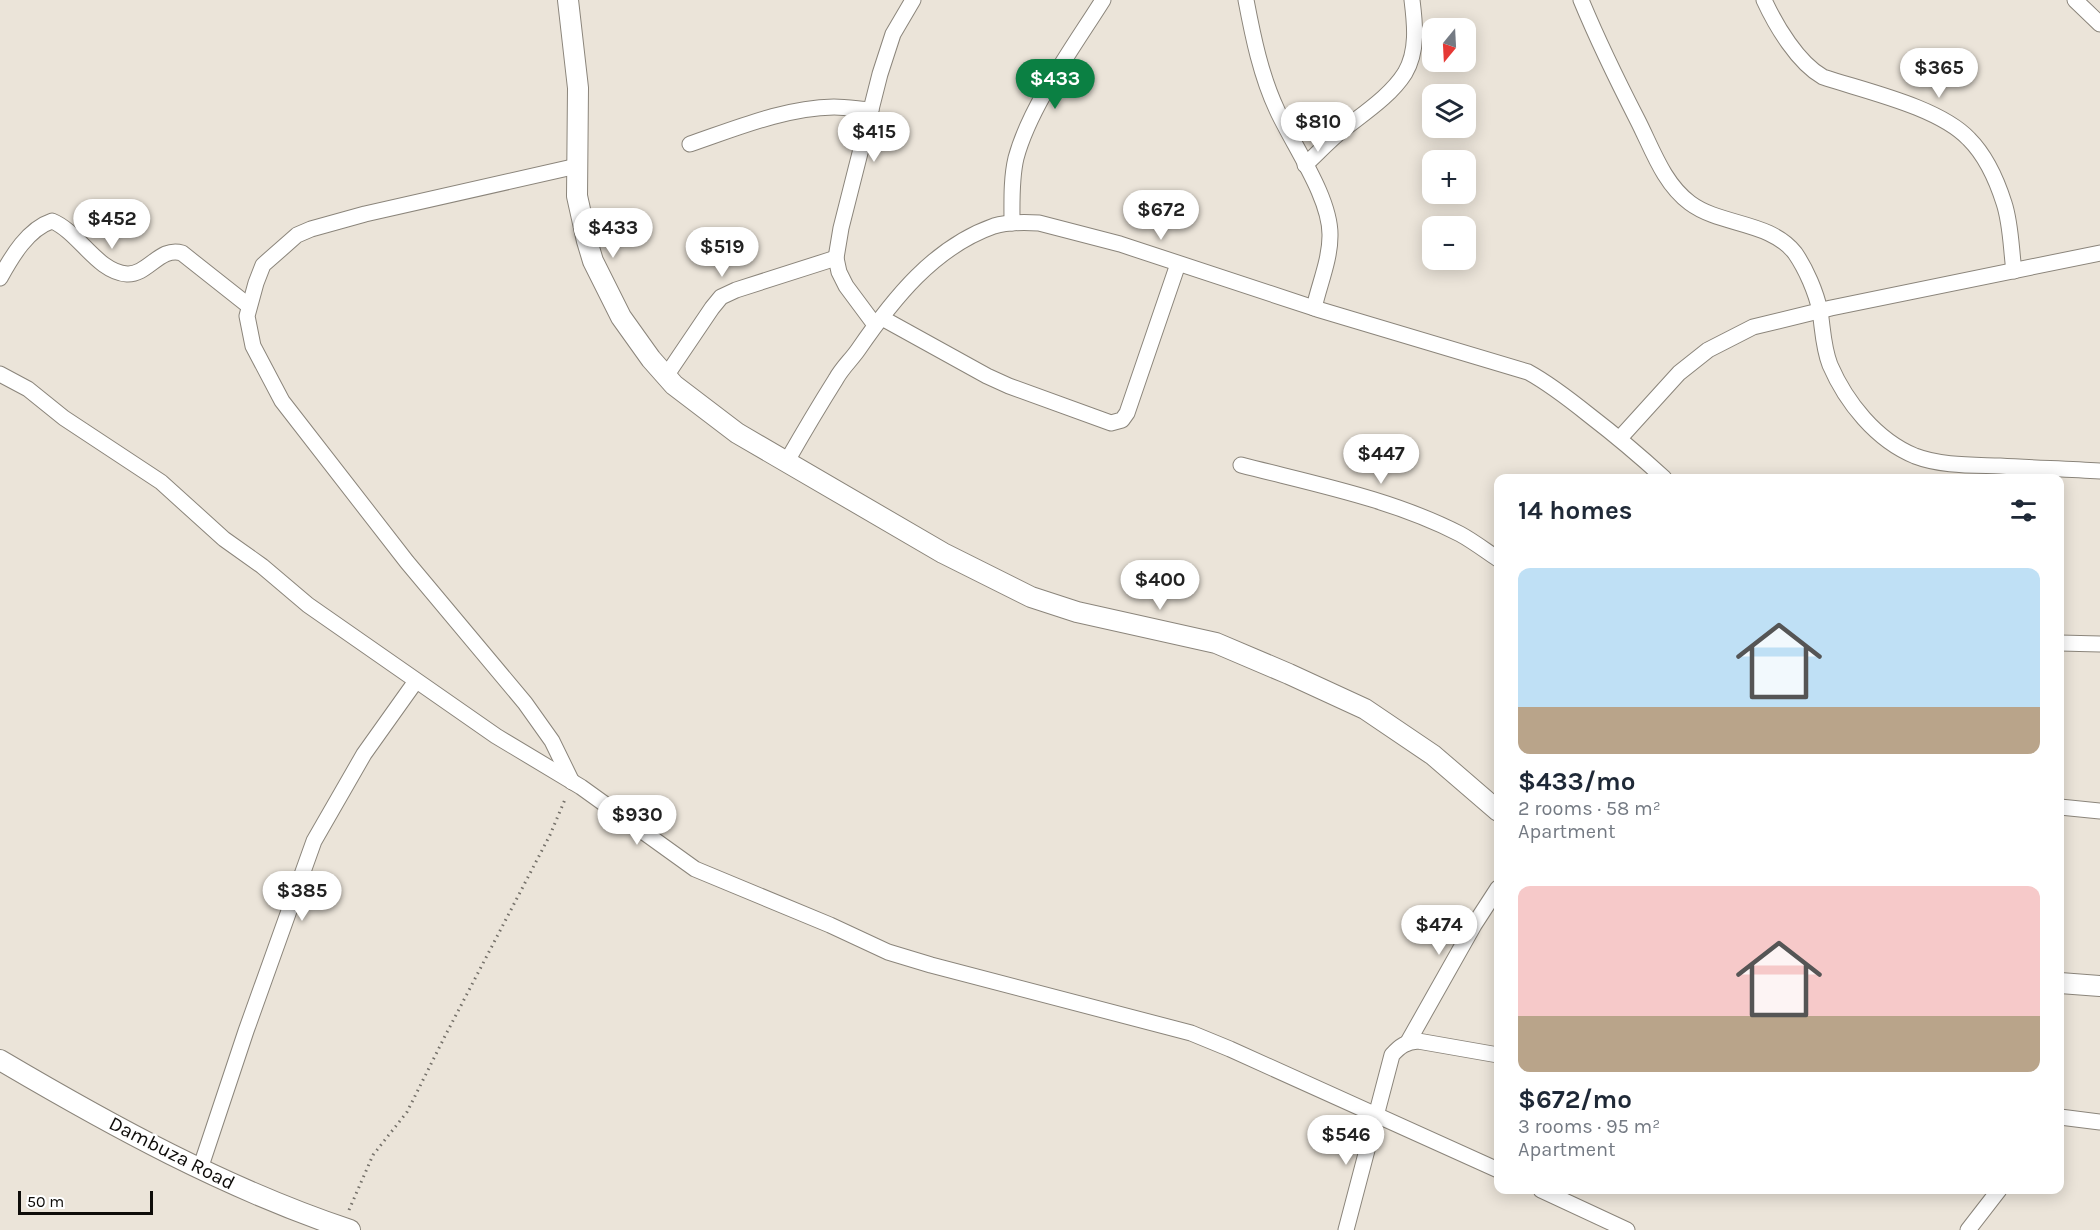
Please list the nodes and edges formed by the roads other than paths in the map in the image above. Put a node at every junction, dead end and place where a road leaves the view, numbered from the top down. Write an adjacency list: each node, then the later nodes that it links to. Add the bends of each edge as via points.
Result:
1 (568, 0): 13 (street, via 578,88)
2 (914, 0): 10 (street, via 893,34)
3 (1103, 0): 14 (street, via 1032,116 1016,158)
4 (1246, 0): 12 (street, via 1261,67)
5 (1412, 0): 12 (street, via 1414,40 1404,73)
6 (1581, 0): 22 (street, via 1594,33 1677,192 1708,213 1783,241 1805,271)
7 (1764, 0): 18 (street, via 1800,57 1815,72 1937,116 1969,138 1985,161 2005,204)
8 (2075, 0): 9 (street)
9 (2100, 24)
10 (871, 110): 11 (street, via 816,108 776,116); 16 (street)
11 (690, 144)
12 (1305, 165): 21 (street, via 1322,201 1330,236)
13 (577, 166): 20 (street, via 311,229 297,235 263,265); 25 (street, via 577,195 593,261 621,317)
14 (1012, 223): 17 (street, via 1039,223); 23 (street, via 982,231 946,251 915,278)
15 (2100, 253): 18 (street)
16 (836, 258): 23 (street, via 846,286); 25 (street, via 721,297)
17 (1178, 264): 21 (street); 23 (street, via 1127,413 1117,423 1002,383)
18 (2014, 271): 22 (street)
19 (0, 278): 20 (street, via 12,256 40,225 52,221 67,228 117,272 138,272 169,252 182,254)
20 (249, 306): 35 (street, via 253,346 282,401 407,562 525,703 552,741)
21 (1314, 308): 26 (street, via 1528,372 1556,388)
22 (1820, 310): 26 (street, via 1752,327 1708,350 1679,373); 29 (street, via 1829,363 1849,400 1879,433 1899,448 1915,456 1954,464)
23 (878, 321): 27 (street, via 837,376)
24 (0, 374): 34 (street, via 28,389 160,482 308,605)
25 (666, 376): 27 (street, via 737,433)
26 (1620, 438): 30 (street)
27 (787, 461): 37 (street, via 943,553 1031,597 1096,617 1216,643 1365,708 1433,755)
28 (1241, 465): 31 (street, via 1377,501 1461,534)
29 (2100, 471)
30 (1660, 474)
31 (1494, 556)
32 (2064, 643): 33 (street)
33 (2100, 644)
34 (416, 681): 35 (street); 49 (street, via 364,754 314,841)
35 (572, 782): 45 (street, via 695,869 888,952 1191,1033)
36 (2064, 807): 38 (street)
37 (1494, 808)
38 (2100, 811)
39 (1494, 894): 42 (street)
40 (2064, 983): 41 (street)
41 (2100, 986)
42 (1408, 1042): 43 (street); 45 (street, via 1392,1056)
43 (1494, 1054)
44 (0, 1060): 49 (street, Dambuza Road)
45 (1377, 1114): 48 (street); 53 (street)
46 (2064, 1118): 47 (street)
47 (2100, 1122)
48 (1494, 1168)
49 (200, 1169): 52 (street, Dambuza Road)
50 (1550, 1194): 54 (street)
51 (1996, 1194): 55 (street)
52 (346, 1229)
53 (1346, 1230)
54 (1627, 1230)
55 (1968, 1230)

